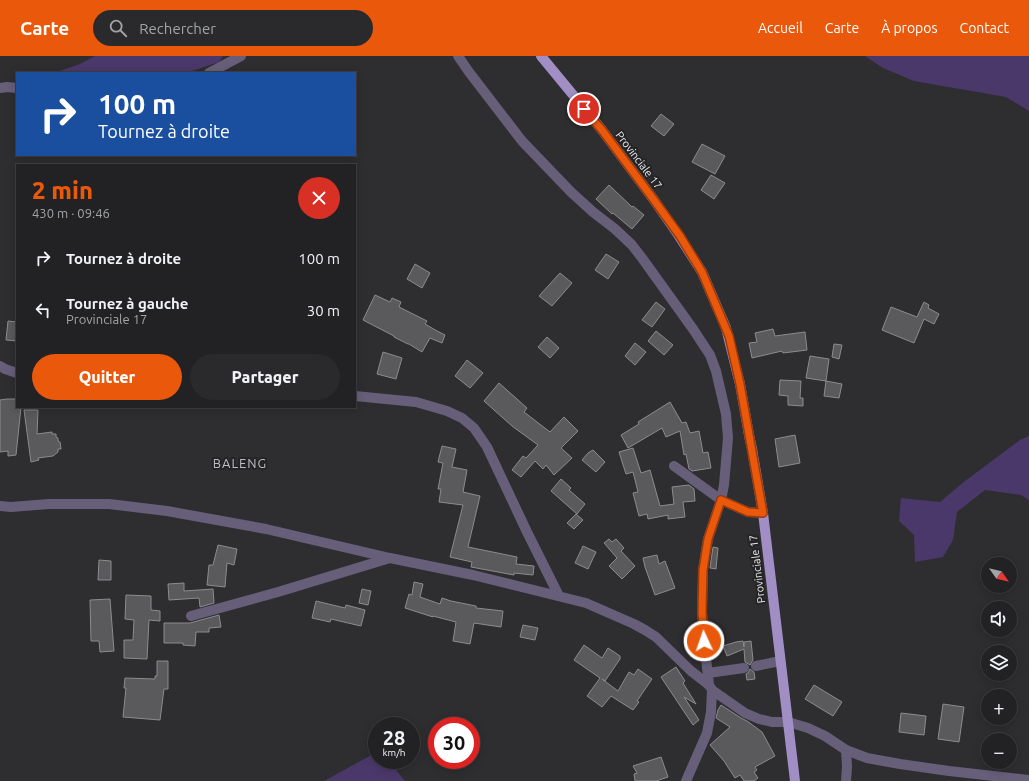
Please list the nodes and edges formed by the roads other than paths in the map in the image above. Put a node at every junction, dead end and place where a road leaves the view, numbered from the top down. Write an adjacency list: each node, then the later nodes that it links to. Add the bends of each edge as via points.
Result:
1 (241, 56): 4 (street)
2 (458, 56): 11 (street, via 522,141 571,192 632,245 710,355 721,388 728,438)
3 (541, 56): 13 (main road, Provinciale 17, via 602,130 650,194 702,272 729,336)
4 (211, 72)
5 (0, 88): 6 (street)
6 (16, 88)
7 (0, 366): 8 (street)
8 (16, 373)
9 (356, 396): 15 (street, via 416,402 447,411 462,418 474,428 487,447)
10 (674, 466): 11 (street)
11 (721, 500): 13 (street, via 748,512); 20 (street, via 708,539 703,570 702,612)
12 (0, 506): 14 (street, via 109,504 167,511 266,529)
13 (763, 513): 17 (main road, Provinciale 17)
14 (390, 558): 15 (street); 16 (street)
15 (559, 596): 21 (street, via 586,603 656,637)
16 (191, 616)
17 (780, 661): 18 (street); 22 (main road, Provinciale 17)
18 (756, 666)
19 (744, 668): 20 (street)
20 (708, 673): 21 (street)
21 (711, 687): 22 (street, via 745,713 772,722); 25 (street, via 711,712 707,733)
22 (788, 722): 23 (street, via 825,736); 26 (main road, Provinciale 17)
23 (846, 750): 24 (street, via 867,758 900,764); 27 (street)
24 (1029, 780)
25 (686, 781)
26 (795, 781)
27 (846, 781)

